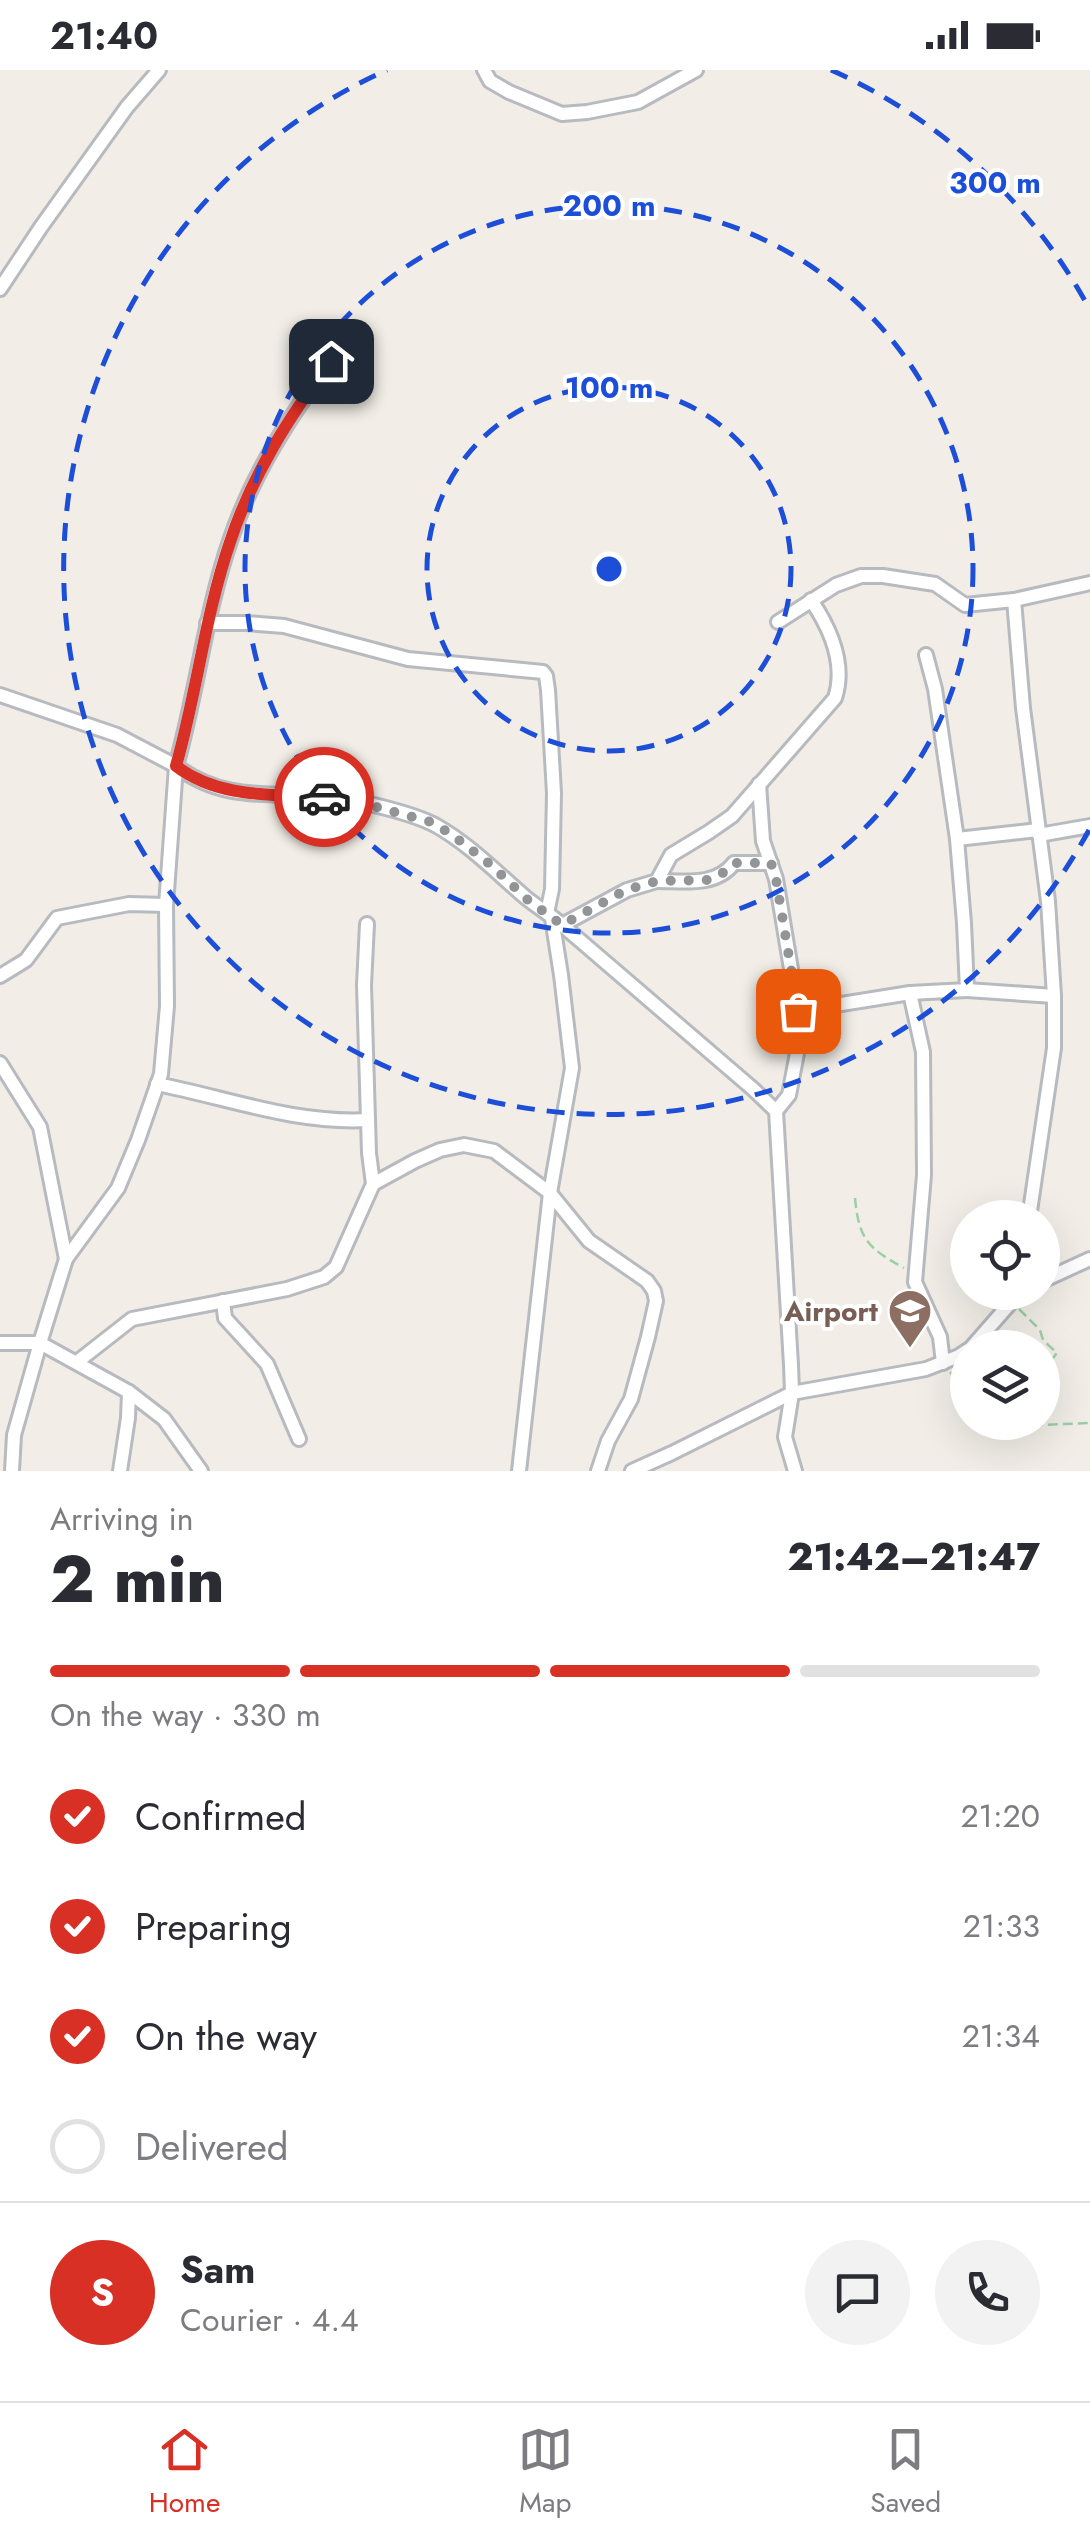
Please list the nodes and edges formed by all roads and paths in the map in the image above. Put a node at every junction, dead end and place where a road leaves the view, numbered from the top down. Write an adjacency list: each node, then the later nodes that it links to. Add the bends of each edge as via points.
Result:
1 (158, 70): 4 (street)
2 (484, 70): 3 (street, via 509,92 562,114 638,102)
3 (696, 70)
4 (0, 290)
5 (331, 361): 10 (street, via 252,486)
6 (1090, 583): 8 (street)
7 (812, 600): 8 (street, via 861,576 936,584 965,605); 9 (street); 14 (street, via 834,644 838,692)
8 (1014, 600): 16 (street)
9 (778, 622)
10 (207, 623): 13 (street); 21 (street, via 284,626 408,659 543,672 554,793)
11 (926, 655): 17 (street)
12 (0, 695): 13 (street, via 117,735)
13 (176, 766): 20 (street); 21 (street, via 223,788 334,797 431,822)
14 (760, 784): 18 (street, via 762,840); 19 (street, via 732,816 671,856)
15 (1090, 826): 16 (street)
16 (1038, 832): 17 (street); 26 (street)
17 (957, 838): 24 (street)
18 (771, 863): 19 (street, via 734,863 710,880); 27 (street)
19 (657, 881): 21 (street)
20 (166, 905): 23 (street, via 129,904 57,918 26,960); 29 (street, via 167,1006)
21 (553, 918): 30 (street); 33 (street, via 572,1068)
22 (367, 924): 31 (street)
23 (0, 976)
24 (967, 990): 25 (street); 26 (street)
25 (910, 992): 27 (street); 39 (street, via 923,1052 924,1174)
26 (1054, 996): 35 (street, via 1054,1048)
27 (798, 1011): 30 (street, via 789,1095)
28 (0, 1062): 36 (street, via 40,1127)
29 (158, 1084): 31 (street, via 308,1120); 36 (street, via 118,1188)
30 (776, 1111): 52 (street)
31 (368, 1120): 32 (street)
32 (373, 1184): 33 (street, via 464,1144 494,1152); 40 (street, via 336,1266 324,1278)
33 (550, 1193): 59 (street); 60 (street, via 590,1241 654,1291 632,1398)
34 (856, 1198): 39 (path, via 858,1228 877,1253)
35 (1032, 1200)
36 (66, 1259): 45 (street)
37 (1090, 1259): 38 (street)
38 (1060, 1273)
39 (914, 1274): 49 (street, via 940,1337)
40 (223, 1301): 48 (street, via 132,1319); 55 (street, via 225,1318 268,1364)
41 (1004, 1310): 43 (street)
42 (1022, 1310): 44 (path)
43 (986, 1330)
44 (1040, 1330)
45 (40, 1342): 46 (street); 48 (street); 56 (street, via 14,1435)
46 (0, 1343)
47 (950, 1359): 49 (street)
48 (77, 1362): 51 (street)
49 (942, 1363): 50 (path); 52 (street)
50 (950, 1373)
51 (129, 1392): 57 (street); 58 (street, via 164,1420)
52 (792, 1393): 61 (street); 62 (street, via 785,1437)
53 (1090, 1423): 54 (path)
54 (1060, 1425)
55 (300, 1440)
56 (12, 1471)
57 (120, 1471)
58 (201, 1471)
59 (519, 1471)
60 (598, 1471)
61 (632, 1471)
62 (795, 1471)

